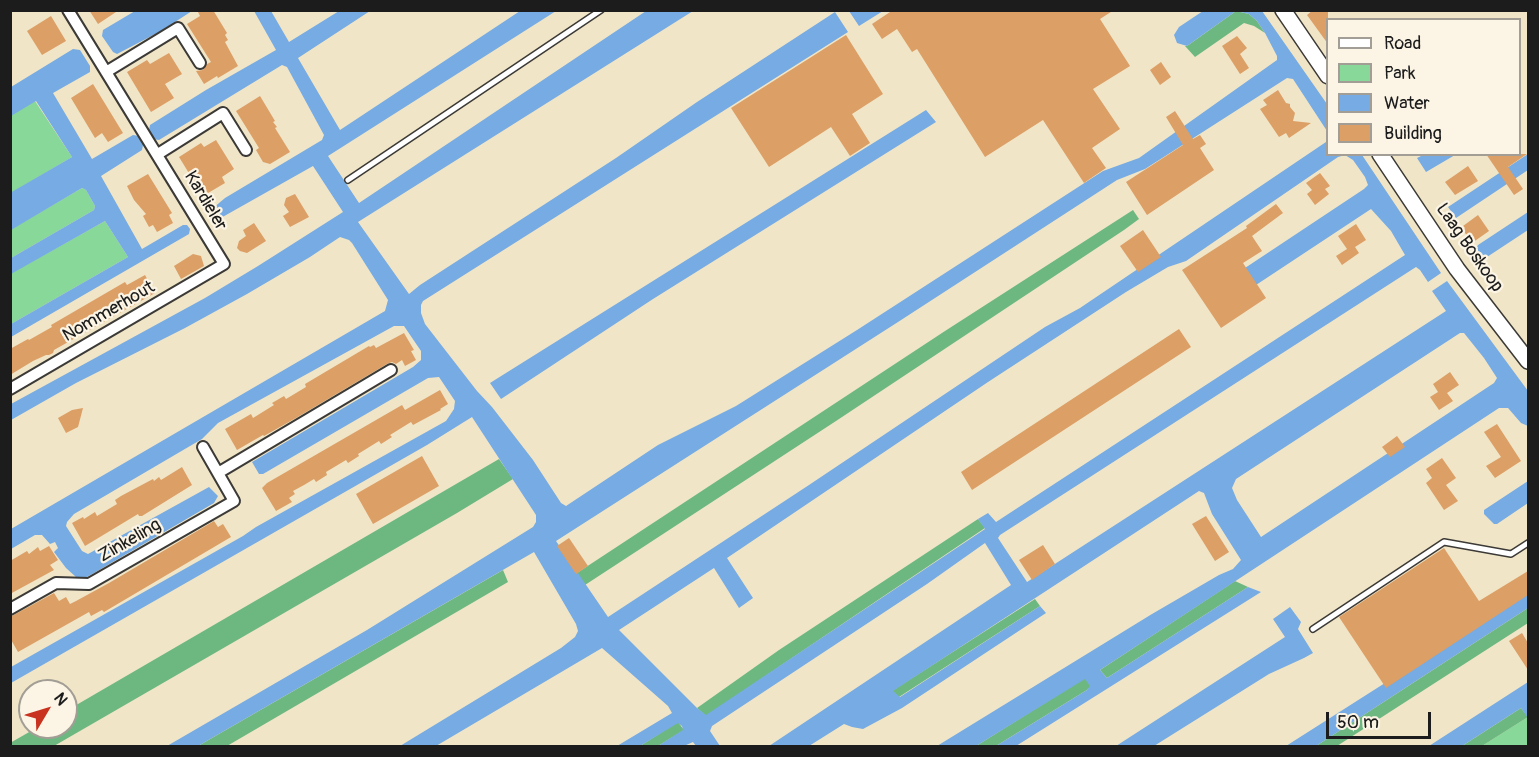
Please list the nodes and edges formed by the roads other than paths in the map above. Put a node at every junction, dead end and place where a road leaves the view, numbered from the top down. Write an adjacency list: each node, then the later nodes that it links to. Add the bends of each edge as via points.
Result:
1 (68, 10): 5 (street, Kardieler)
2 (602, 10): 10 (lane)
3 (1283, 10): 6 (street)
4 (200, 63): 5 (street, via 178,28)
5 (106, 72): 8 (street, Kardieler)
6 (1326, 73)
7 (246, 150): 8 (street, via 223,113)
8 (158, 154): 11 (street, Kardieler)
9 (1381, 156): 12 (street, Laag Boskoop, via 1457,269)
10 (348, 180)
11 (224, 264): 14 (street, Nommerhout)
12 (1528, 362)
13 (391, 370): 16 (street)
14 (10, 389)
15 (203, 447): 16 (street, Zinkeling)
16 (218, 473): 18 (street, Zinkeling, via 234,501 89,584 56,583)
17 (1528, 543): 19 (lane, via 1511,554 1444,542)
18 (10, 609)
19 (1313, 629)

